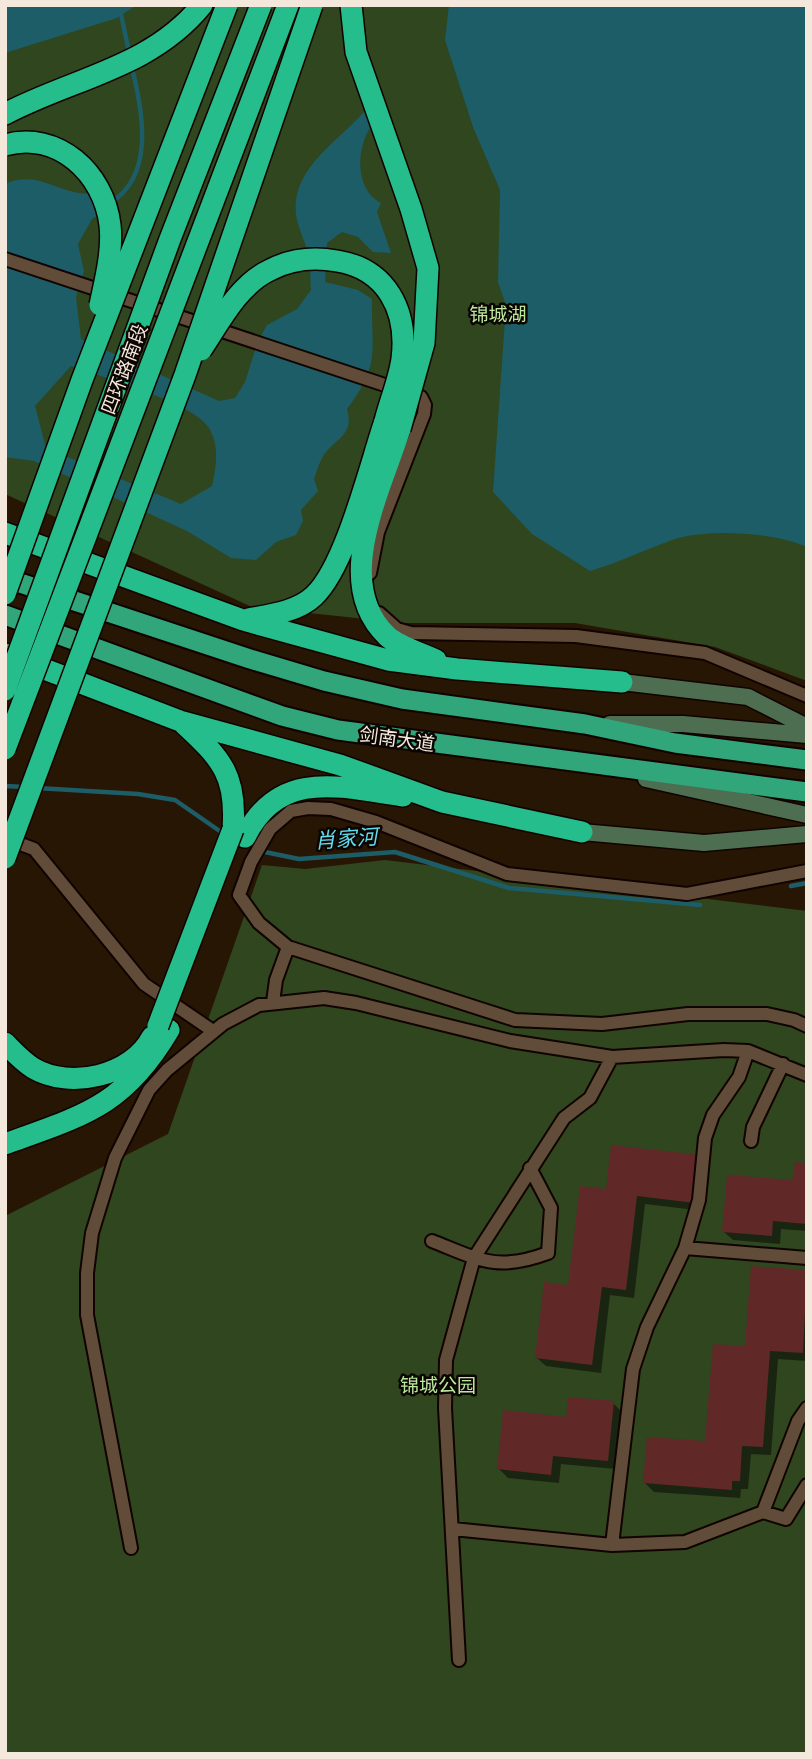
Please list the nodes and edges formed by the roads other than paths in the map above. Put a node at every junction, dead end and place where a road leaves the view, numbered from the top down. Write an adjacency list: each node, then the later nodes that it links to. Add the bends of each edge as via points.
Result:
1 (202, 5): 7 (highway, via 180,30 131,62)
2 (227, 5): 11 (highway, bridge)
3 (261, 5): 21 (highway, 四环路南段, bridge)
4 (288, 5): 27 (highway, 四环路南段, bridge)
5 (312, 5): 10 (highway, bridge)
6 (351, 5): 12 (highway, bridge, via 356,52 428,268 424,343)
7 (5, 114)
8 (5, 145): 11 (highway, bridge, via 23,140 53,144 83,166 110,225 107,275)
9 (5, 259): 22 (street, via 421,397 425,405 379,532 369,578 370,595 379,612 397,629 440,635 576,636 705,653)
10 (185, 375): 12 (highway, bridge, via 235,298 268,270 299,259 358,264 380,279 396,304 403,335); 37 (highway, bridge)
11 (82, 380): 15 (highway, bridge)
12 (392, 425): 17 (highway, via 338,561 314,596 281,613); 19 (highway, via 361,551 360,582 369,616 389,638)
13 (5, 533): 17 (highway)
14 (5, 578): 24 (highway, via 324,681 402,699)
15 (5, 594)
16 (5, 615): 29 (highway, 剑南大道, via 282,716 327,728)
17 (243, 620): 19 (highway, via 388,660)
18 (5, 654): 23 (highway)
19 (457, 669): 20 (highway)
20 (622, 682): 25 (main road, via 748,697)
21 (5, 690)
22 (807, 696)
23 (180, 721): 31 (highway, via 340,765); 35 (highway, via 218,756 232,783)
24 (585, 724): 26 (main road, via 683,724); 28 (highway, via 675,743)
25 (807, 727)
26 (807, 735)
27 (5, 749)
28 (807, 760)
29 (575, 763): 30 (highway, 剑南大道); 32 (main road)
30 (807, 792)
31 (442, 802): 33 (highway); 35 (highway, via 309,786 273,801 252,823)
32 (807, 815)
33 (582, 832): 34 (main road, via 704,843)
34 (807, 834)
35 (246, 837): 38 (street, via 270,830 291,811 308,807 376,822 507,874 687,894); 39 (street, via 253,859 239,895 259,923); 42 (highway, bridge)
36 (5, 839): 43 (street, via 34,849 144,984)
37 (5, 858)
38 (807, 870)
39 (288, 947): 40 (street); 41 (street, via 515,1020 602,1024 688,1014 754,1013)
40 (273, 1002): 43 (street, via 259,1004); 46 (street, via 324,998 355,1003 510,1041)
41 (807, 1026)
42 (164, 1028): 44 (highway, via 130,1061 94,1076 53,1076 34,1069); 50 (highway, via 142,1072 99,1106)
43 (213, 1031): 61 (street, via 149,1090 115,1158 92,1233 87,1315)
44 (5, 1043)
45 (748, 1051): 46 (street); 47 (street); 53 (street, via 705,1138 699,1200)
46 (612, 1057): 51 (street, via 590,1098 564,1118)
47 (783, 1065): 48 (street); 49 (street, via 753,1127)
48 (807, 1075)
49 (751, 1141)
50 (5, 1144)
51 (530, 1168): 54 (street); 54 (street, via 551,1208 548,1253 520,1264)
52 (432, 1241): 54 (street)
53 (685, 1248): 55 (street); 60 (street, via 647,1327 633,1369)
54 (474, 1258): 59 (street, via 446,1360)
55 (807, 1258)
56 (807, 1408): 58 (street)
57 (807, 1485): 58 (street, via 786,1520)
58 (763, 1512): 60 (street, via 685,1542)
59 (453, 1529): 60 (street); 62 (street)
60 (612, 1545)
61 (131, 1548)
62 (459, 1660)

